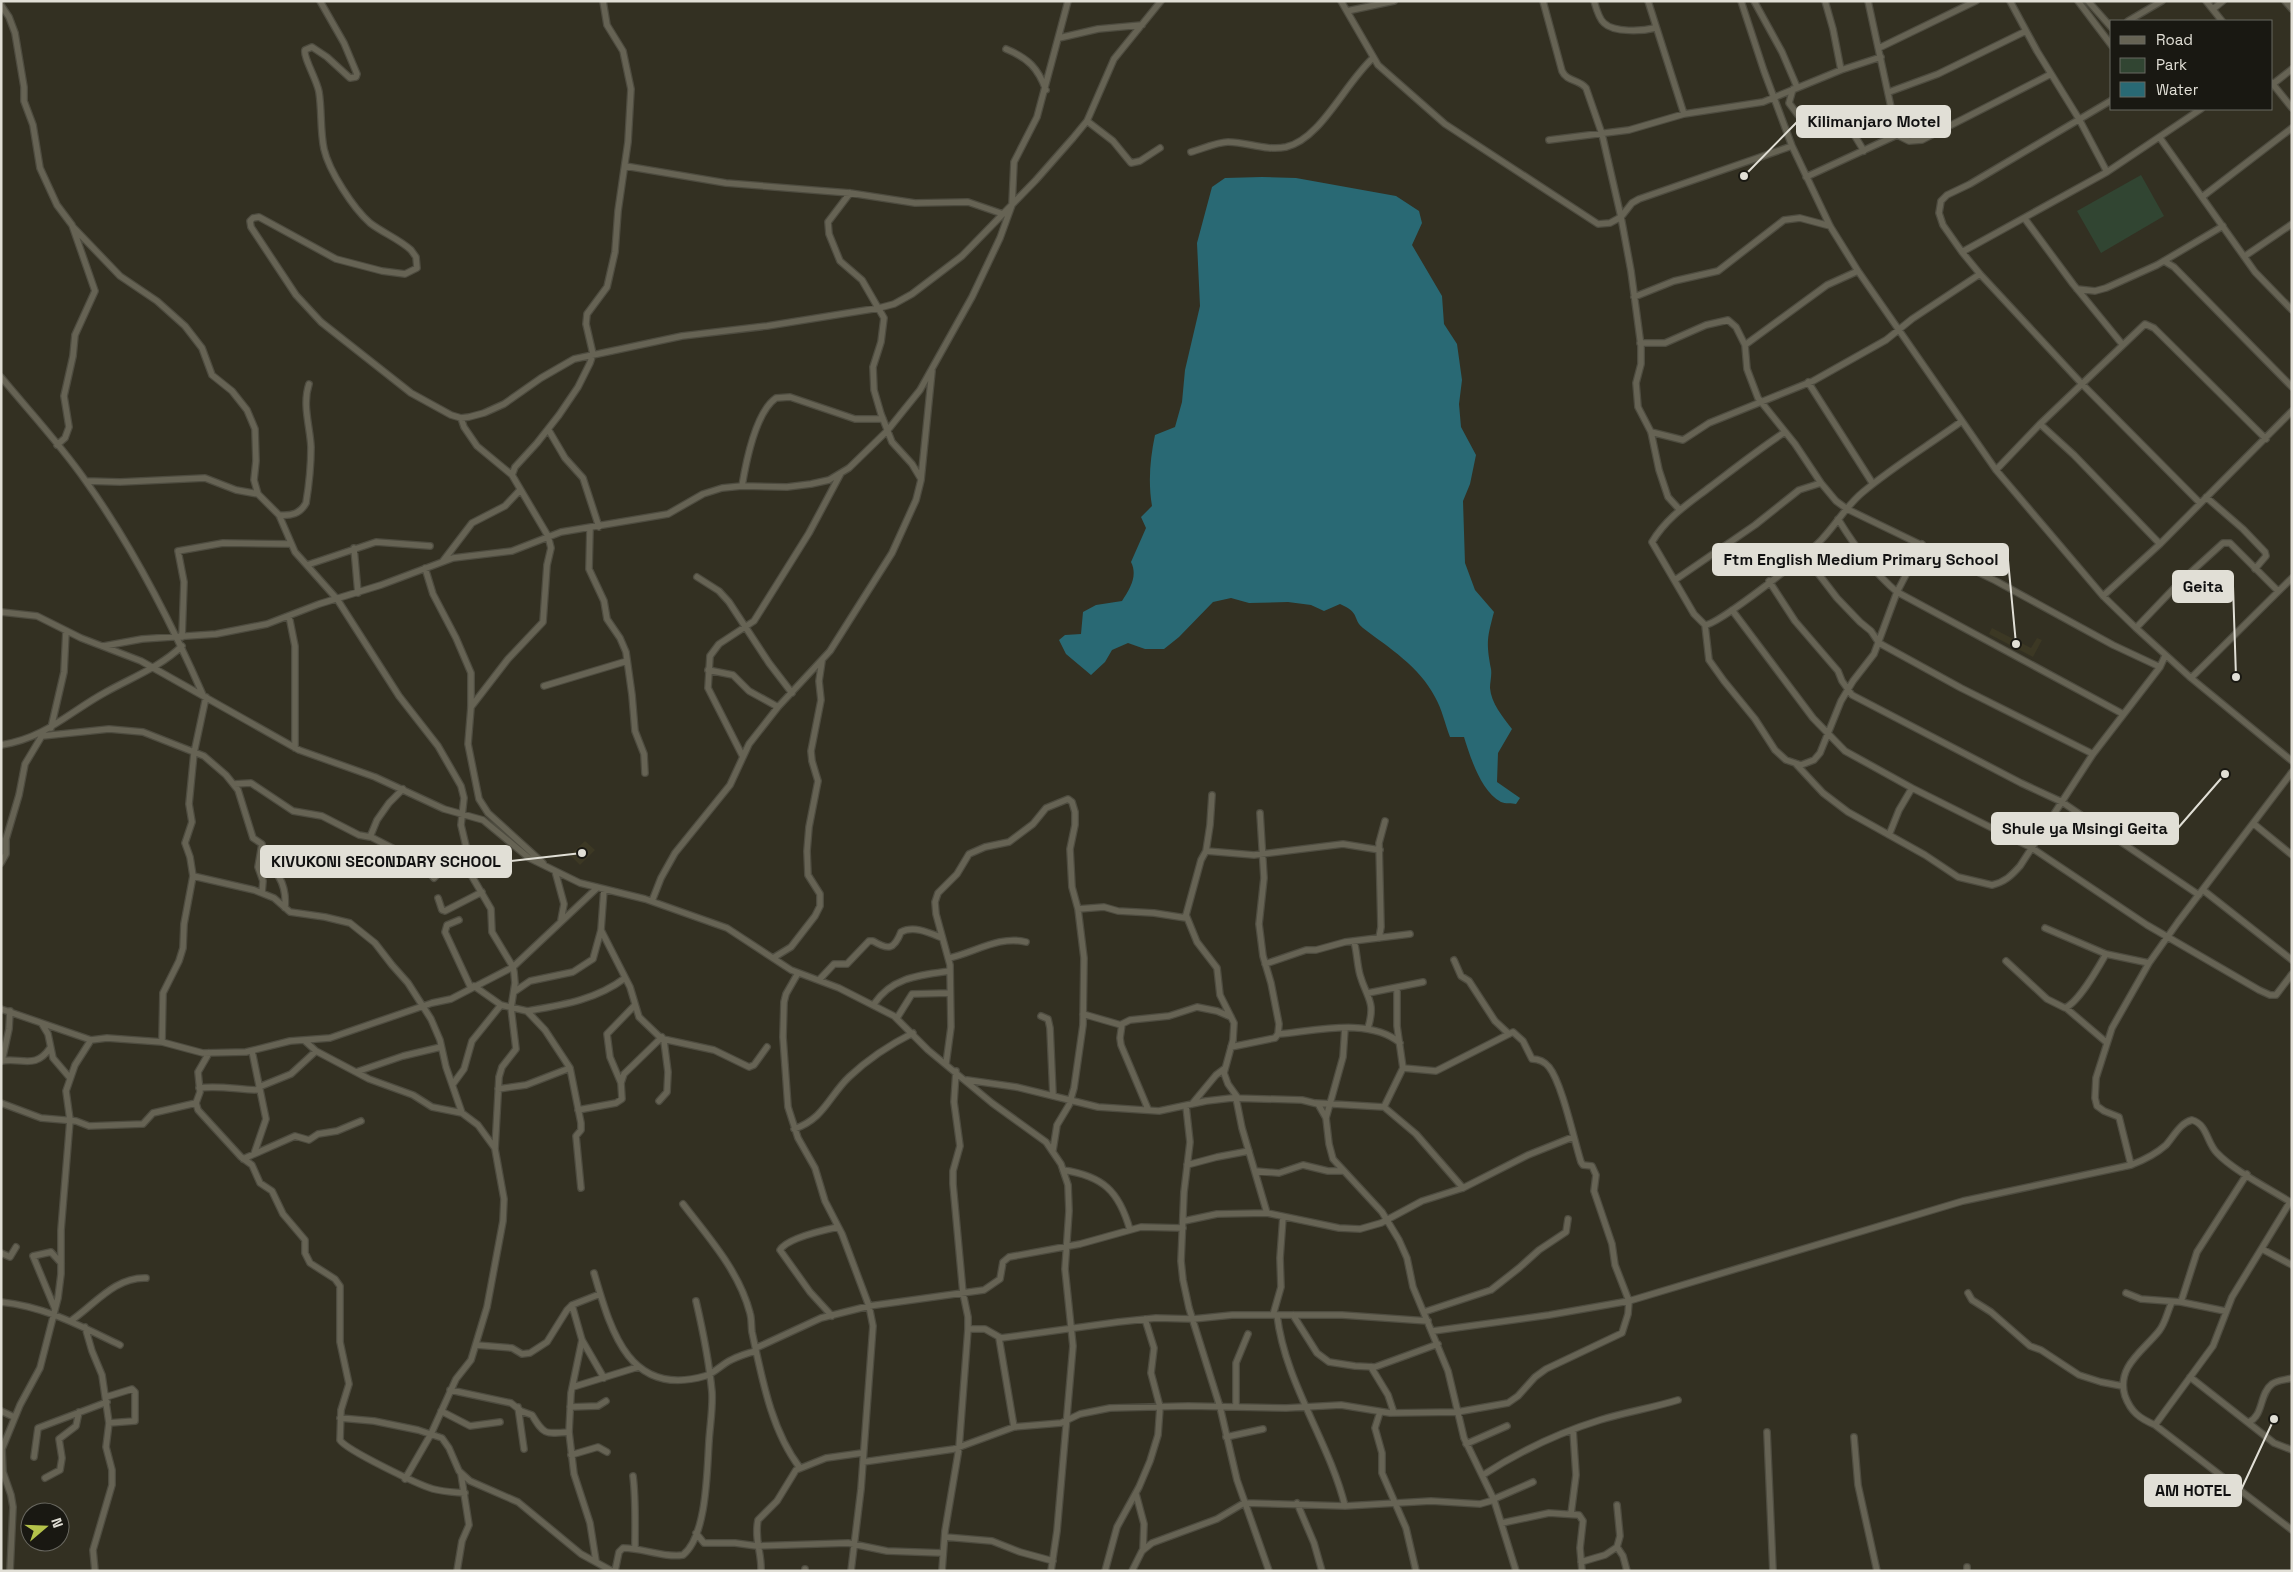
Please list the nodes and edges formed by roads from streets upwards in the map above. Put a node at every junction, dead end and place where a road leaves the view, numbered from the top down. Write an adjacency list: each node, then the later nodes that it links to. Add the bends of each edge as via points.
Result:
1 (320, 1): 99 (street, via 358,74 350,78 319,51 312,47 305,50 316,77 322,138 328,162 357,208 369,222 411,250 416,257 417,268 405,274 336,259 259,217 250,221 251,227 296,295 321,322 411,393)
2 (603, 1): 64 (street, via 607,25 624,51 630,84)
3 (1068, 1): 34 (street)
4 (1161, 1): 28 (street)
5 (1342, 1): 25 (street)
6 (1394, 1): 25 (street)
7 (1543, 1): 56 (street, via 1562,71 1567,78 1586,88)
8 (1594, 1): 31 (street, via 1602,22 1607,25 1634,32)
9 (1648, 1): 31 (street)
10 (1741, 1): 48 (street)
11 (1754, 1): 45 (street, via 1782,52)
12 (1824, 1): 41 (street)
13 (1868, 1): 36 (street)
14 (1976, 1): 36 (street)
15 (2010, 1): 32 (street)
16 (2078, 1): 33 (street)
17 (2088, 1): 29 (street)
18 (2162, 1): 26 (street)
19 (2206, 1): 23 (street)
20 (2222, 1): 23 (street)
21 (2288, 2): 24 (street)
22 (1, 5): 74 (street, via 15,33 24,101 33,125 38,160 51,193)
23 (2212, 9): 27 (street)
24 (2292, 9)
25 (1347, 11): 39 (street)
26 (2130, 20)
27 (2221, 20)
28 (1142, 25): 34 (street, via 1098,29); 54 (street, via 1114,59)
29 (2110, 26)
30 (2110, 27): 33 (street)
31 (1655, 28): 52 (street)
32 (2026, 31): 42 (street); 47 (street, via 1938,74)
33 (2101, 31): 35 (street)
34 (1059, 38): 46 (street)
35 (2110, 43)
36 (1879, 48): 38 (street)
37 (1006, 49): 46 (street, via 1032,63)
38 (1881, 57): 41 (street); 47 (street)
39 (1374, 58): 63 (street, via 1353,79 1310,136 1295,144 1274,148 1226,142); 71 (street, via 1445,124 1598,224 1610,223)
40 (2292, 69): 43 (street)
41 (1841, 70): 45 (street)
42 (2052, 74): 53 (street); 57 (street, via 1922,140 1909,141)
43 (2273, 83)
44 (2273, 85): 50 (street)
45 (1795, 88): 48 (street); 62 (street, via 1789,103 1798,116 1819,126 1844,123)
46 (1046, 90): 69 (street, via 1034,124 1014,162)
47 (1889, 92): 57 (street)
48 (1773, 98): 52 (street); 60 (street)
49 (2110, 101): 53 (street)
50 (2292, 108)
51 (2200, 110): 58 (street)
52 (1684, 114): 56 (street, via 1630,130)
53 (2079, 119): 65 (street); 77 (street, via 1943,198 1939,206 1941,218)
54 (1087, 121): 61 (street, via 1113,141 1131,163); 69 (street)
55 (2292, 128): 68 (street)
56 (1602, 134): 59 (street); 71 (street)
57 (1897, 135): 62 (street)
58 (2160, 138): 65 (street); 68 (street)
59 (1549, 140)
60 (1792, 146): 66 (street); 71 (street, via 1639,199)
61 (1160, 148)
62 (1864, 151): 66 (street)
63 (1191, 152)
64 (625, 166): 67 (street, via 715,182); 90 (street, via 609,280 604,294 587,314)
65 (2108, 172): 72 (street)
66 (1806, 178): 75 (street)
67 (850, 193): 70 (street, via 915,203 968,202); 84 (street, via 828,222 829,234 840,261 862,280)
68 (2202, 197): 76 (street)
69 (1012, 205): 70 (street); 91 (street, via 972,297)
70 (1003, 214): 84 (street, via 943,272 901,301)
71 (1621, 217): 83 (street)
72 (2025, 219): 77 (street); 82 (street)
73 (2292, 224): 78 (street)
74 (72, 225): 108 (street, via 95,291 75,335 64,396 69,427 65,438); 118 (street, via 120,276 157,301 189,330 202,348 212,375 232,391 247,410 255,429 254,480)
75 (1830, 226): 80 (street); 83 (street, via 1800,218 1784,220 1718,270 1674,281)
76 (2223, 226): 78 (street); 79 (street)
77 (1962, 252): 81 (street)
78 (2245, 256): 85 (street)
79 (2164, 261): 82 (street, via 2100,290); 96 (street, via 2174,267)
80 (1858, 271): 86 (street); 89 (street, via 1827,285)
81 (1980, 274): 86 (street); 95 (street)
82 (2077, 289): 88 (street)
83 (1634, 297): 87 (street)
84 (879, 308): 90 (street, via 682,336); 100 (street, via 884,325 872,373)
85 (2292, 310)
86 (1898, 329): 93 (street, via 1886,340); 101 (street)
87 (1640, 343): 89 (street, via 1665,343 1706,325 1728,320 1736,327); 105 (street, via 1641,364 1636,383 1638,405)
88 (2122, 344): 95 (street); 107 (street, via 2141,325 2151,325)
89 (1745, 345): 97 (street, via 1749,379)
90 (593, 354): 99 (street, via 563,365 504,404); 103 (street, via 578,387)
91 (932, 368): 104 (street, via 912,402); 112 (street)
92 (1, 376): 108 (street)
93 (1808, 382): 97 (street); 115 (street)
94 (309, 384): 123 (street, via 305,395 310,446 306,503 293,515)
95 (2082, 384): 102 (street); 120 (street)
96 (2292, 387)
97 (1762, 403): 105 (street, via 1709,423 1684,440); 106 (street)
98 (2292, 411): 107 (street)
99 (461, 418): 111 (street, via 477,446)
100 (883, 420): 104 (street); 116 (street, via 855,419 798,400 782,396 776,398 766,406 748,455)
101 (1962, 421): 109 (street); 115 (street)
102 (2040, 424): 109 (street); 130 (street)
103 (548, 429): 111 (street, via 515,467); 125 (street, via 565,458 583,478)
104 (887, 431): 110 (street, via 854,465); 112 (street)
105 (1651, 432): 121 (street, via 1666,492 1672,504)
106 (1785, 432): 114 (street); 121 (street)
107 (2266, 439): 119 (street)
108 (57, 445): 113 (street)
109 (1996, 470): 145 (street)
110 (841, 473): 116 (street, via 829,480 799,486); 151 (street, via 770,596 754,621)
111 (512, 475): 117 (street)
112 (921, 480): 159 (street, via 916,500 892,553 850,622)
113 (86, 481): 118 (street, via 205,478 236,490); 154 (street)
114 (1821, 483): 122 (street); 140 (street, via 1797,491 1755,525)
115 (1873, 484): 122 (street)
116 (742, 486): 125 (street, via 707,492 668,514)
117 (520, 490): 127 (street); 134 (street, via 505,506 472,523)
118 (258, 494): 123 (street)
119 (2206, 497): 120 (street); 137 (street, via 2265,552 2266,556)
120 (2200, 503): 130 (street)
121 (1679, 509): 140 (street, via 1652,542)
122 (1847, 509): 124 (street); 129 (street)
123 (279, 515): 128 (street)
124 (1838, 518): 133 (street, via 1822,540); 143 (street, via 1858,549)
125 (599, 527): 126 (street)
126 (590, 528): 127 (street); 160 (street, via 590,574 604,601 607,619 623,645)
127 (548, 536): 134 (street, via 512,551); 170 (street, via 551,548 543,622 508,659)
128 (291, 544): 135 (street); 154 (street, via 222,543 178,550 184,582)
129 (1922, 544): 143 (street); 161 (street)
130 (2160, 544): 145 (street)
131 (430, 546): 132 (street, via 378,542)
132 (354, 548): 135 (street); 144 (street)
133 (1804, 555): 141 (street); 155 (street)
134 (443, 561): 136 (street)
135 (307, 565): 146 (street)
136 (425, 568): 144 (street); 170 (street, via 433,594 469,667)
137 (2256, 569): 142 (street); 152 (street, via 2230,543 2222,543)
138 (697, 577): 151 (street, via 724,596)
139 (2292, 578): 142 (street)
140 (1675, 580): 150 (street, via 1694,614)
141 (1769, 581): 147 (street); 166 (street, via 1795,621 1838,671)
142 (2278, 591): 164 (street)
143 (1897, 592): 155 (street); 171 (street)
144 (358, 593): 146 (street)
145 (2103, 596): 152 (street)
146 (337, 599): 149 (street); 190 (street, via 398,696 448,761 464,792)
147 (1732, 610): 150 (street, via 1712,624); 174 (street)
148 (1, 612): 153 (street, via 37,616)
149 (289, 616): 154 (street, via 242,629); 176 (street, via 296,655)
150 (1705, 625): 181 (street, via 1709,660 1775,750)
151 (744, 627): 163 (street, via 716,646 710,656); 167 (street)
152 (2136, 628): 158 (street)
153 (66, 631): 156 (street); 172 (street, via 64,672)
154 (180, 637): 156 (street); 157 (street)
155 (1879, 644): 166 (street); 178 (street)
156 (102, 646): 162 (street)
157 (182, 646): 162 (street); 168 (street)
158 (2165, 656): 161 (street); 164 (street)
159 (822, 660): 167 (street); 228 (street, via 819,681 822,700 811,750 818,782 806,851 808,875 820,894 820,906 792,947)
160 (627, 661): 165 (street); 183 (street, via 635,731 644,754)
161 (2160, 667): 171 (street)
162 (153, 668): 168 (street); 172 (street, via 107,691)
163 (708, 670): 169 (street, via 733,675 749,691); 179 (street, via 709,691)
164 (2191, 678): 180 (street)
165 (544, 686)
166 (1848, 690): 174 (street, via 1834,715); 188 (street, via 1858,699)
167 (792, 693): 169 (street)
168 (204, 696): 176 (street); 177 (street)
169 (778, 707): 179 (street)
170 (471, 708): 203 (street, via 468,754 479,799 488,813)
171 (2123, 714): 178 (street)
172 (51, 728): 173 (street)
173 (43, 734): 175 (street); 177 (street, via 109,729 143,732); 202 (street, via 25,764 6,839 6,854)
174 (1829, 736): 181 (street, via 1814,760); 185 (street, via 1845,751)
175 (1, 745)
176 (295, 748): 186 (street)
177 (194, 753): 184 (street, via 214,762); 205 (street, via 189,804 192,822 185,844)
178 (2093, 754): 188 (street)
179 (742, 755): 213 (street, via 730,785 675,853)
180 (2292, 761)
181 (1796, 764): 193 (street, via 1823,793 1848,812)
182 (2292, 772): 192 (street)
183 (645, 773)
184 (234, 784): 194 (street, via 251,782 293,811 322,816 359,835); 201 (street, via 254,838 262,844)
185 (1912, 788): 193 (street); 195 (street)
186 (403, 790): 190 (street); 194 (street, via 377,820)
187 (1212, 795): 197 (street)
188 (2062, 802): 195 (street); 211 (street)
189 (1260, 813): 198 (street)
190 (463, 815): 200 (street, via 461,828); 203 (street, via 488,823 525,855)
191 (1385, 821): 196 (street, via 1380,835)
192 (2254, 824): 199 (street); 208 (street)
193 (1889, 835): 195 (street, via 1958,877 1992,885 2009,879)
194 (371, 837): 200 (street, via 420,862 434,878 445,867)
195 (2032, 848): 224 (street)
196 (1380, 850): 198 (street, via 1343,844); 223 (street, via 1381,927)
197 (1206, 851): 198 (street); 216 (street)
198 (1263, 854): 234 (street, via 1264,878 1258,924)
199 (2292, 855)
200 (469, 857): 209 (street, via 470,873)
201 (260, 858): 210 (street, via 258,867 263,881); 214 (street, via 270,865 284,885)
202 (1, 864)
203 (548, 868): 204 (street)
204 (555, 871): 206 (street); 218 (street, via 564,904)
205 (193, 876): 210 (street); 270 (street, via 183,948 163,993)
206 (597, 888): 207 (street); 218 (street)
207 (604, 889): 213 (street); 220 (street)
208 (2204, 890): 211 (street); 231 (street)
209 (482, 892): 212 (street, via 444,912); 235 (street, via 492,911 492,932)
210 (262, 893): 214 (street)
211 (2199, 895): 224 (street)
212 (438, 898)
213 (652, 902): 228 (street, via 727,928)
214 (285, 908): 250 (street, via 290,912 325,917 353,926 380,948 411,987)
215 (1078, 909): 216 (street, via 1104,907); 222 (street, via 1072,886 1070,849 1075,812 1068,798 1049,806 1010,842 979,849 967,857 935,902); 256 (street, via 1084,958)
216 (1186, 918): 258 (street, via 1197,942 1217,968 1220,995)
217 (459, 920): 242 (street, via 447,925 445,932)
218 (561, 922): 235 (street)
219 (2045, 928): 227 (street)
220 (601, 930): 239 (street); 244 (street, via 596,953 588,964 573,972 530,981)
221 (1410, 934): 223 (street)
222 (942, 938): 229 (street); 240 (street, via 910,929 901,932 897,943 892,946 884,947 869,941 846,964 834,964)
223 (1378, 938): 225 (street)
224 (2168, 938): 233 (street); 238 (street, via 2270,995 2278,993)
225 (1354, 941): 234 (street, via 1304,950); 246 (street, via 1360,974)
226 (1026, 942): 229 (street, via 1004,940)
227 (2106, 954): 233 (street); 252 (street)
228 (773, 958): 237 (street)
229 (949, 958): 236 (street)
230 (1454, 960): 266 (street, via 1461,976 1469,981 1486,1010)
231 (2292, 960)
232 (2006, 961): 252 (street, via 2047,999)
233 (2149, 963): 271 (street)
234 (1265, 964): 265 (street, via 1274,997)
235 (512, 966): 242 (street); 244 (street)
236 (950, 971): 245 (street); 247 (street, via 902,980 885,990)
237 (798, 973): 240 (street); 310 (street, via 786,994 783,1030 786,1098)
238 (2292, 974)
239 (625, 978): 249 (street); 255 (street, via 613,987 584,999)
240 (818, 980): 247 (street)
241 (1422, 982): 243 (street)
242 (472, 987): 248 (street); 250 (street, via 451,999)
243 (1397, 988): 246 (street); 272 (street)
244 (514, 992): 251 (street)
245 (950, 993): 259 (street, via 912,994); 281 (street, via 951,1036)
246 (1368, 993): 263 (street, via 1371,1011)
247 (874, 1004): 259 (street)
248 (500, 1005): 251 (street); 290 (street, via 472,1041 464,1069)
249 (635, 1005): 267 (street, via 642,1022); 289 (street, via 606,1034 610,1057)
250 (422, 1007): 269 (street, via 341,1036); 273 (street)
251 (511, 1008): 255 (street); 293 (street, via 516,1049 500,1070)
252 (2066, 1008): 271 (street)
253 (1, 1009): 254 (street)
254 (10, 1011): 260 (street); 280 (street)
255 (527, 1011): 282 (street, via 545,1030)
256 (1083, 1014): 261 (street); 297 (street)
257 (1041, 1016): 294 (street, via 1048,1019 1050,1028)
258 (1231, 1017): 261 (street, via 1197,1008 1169,1016 1130,1020); 275 (street, via 1234,1024)
259 (897, 1018): 264 (street)
260 (42, 1024): 268 (street); 276 (street, via 48,1034)
261 (1121, 1025): 304 (street, via 1121,1045)
262 (1345, 1028): 263 (street); 265 (street); 301 (street, via 1343,1057)
263 (1368, 1028): 272 (street, via 1389,1034)
264 (912, 1033): 281 (street); 310 (street, via 868,1061 848,1078 822,1113)
265 (1278, 1034): 275 (street, via 1266,1041)
266 (1509, 1034): 283 (street, via 1436,1071); 311 (street, via 1515,1033 1532,1059 1539,1060 1550,1069)
267 (662, 1038): 274 (street, via 714,1050 749,1067); 289 (street, via 627,1070); 296 (street, via 668,1072 667,1092)
268 (91, 1040): 270 (street); 287 (street)
269 (305, 1041): 277 (street, via 290,1041); 278 (street)
270 (162, 1042): 279 (street)
271 (2106, 1042): 318 (street, via 2096,1078 2095,1102 2104,1111 2119,1116)
272 (1400, 1043): 283 (street)
273 (441, 1046): 286 (street); 290 (street)
274 (767, 1047)
275 (1231, 1047): 284 (street)
276 (50, 1048): 280 (street, via 34,1061); 287 (street, via 53,1058)
277 (252, 1051): 279 (street); 292 (street)
278 (316, 1051): 286 (street); 292 (street, via 291,1074)
279 (209, 1053): 291 (street, via 198,1072)
280 (1, 1061)
281 (946, 1064): 285 (street)
282 (570, 1068): 293 (street, via 526,1085); 305 (street)
283 (1403, 1068): 303 (street)
284 (1224, 1069): 295 (street, via 1226,1081); 302 (street)
285 (956, 1071): 288 (street); 343 (street, via 954,1102 960,1146 953,1184)
286 (356, 1072): 306 (street, via 413,1095 432,1107)
287 (70, 1078): 308 (street, via 66,1096)
288 (966, 1080): 294 (street, via 993,1082); 313 (street)
289 (621, 1083): 305 (street, via 623,1097 620,1102)
290 (453, 1084): 306 (street)
291 (200, 1088): 292 (street); 300 (street)
292 (260, 1089): 315 (street, via 266,1119)
293 (498, 1089): 312 (street)
294 (1053, 1095): 297 (street)
295 (1237, 1098): 298 (street); 302 (street); 314 (street)
296 (659, 1100)
297 (1071, 1100): 304 (street, via 1098,1106); 313 (street, via 1057,1125)
298 (1316, 1103): 301 (street); 307 (street)
299 (1, 1104): 308 (street, via 41,1118)
300 (196, 1104): 308 (street, via 153,1114 144,1124 138,1125 89,1126); 316 (street, via 201,1114)
301 (1330, 1104): 303 (street); 307 (street)
302 (1189, 1105): 304 (street, via 1159,1111); 317 (street)
303 (1384, 1107): 324 (street, via 1416,1134)
304 (1148, 1109)
305 (578, 1110): 323 (street, via 581,1128 576,1134 576,1155)
306 (462, 1113): 312 (street, via 478,1124)
307 (1326, 1118): 321 (street, via 1331,1152)
308 (70, 1120): 338 (street)
309 (361, 1121): 315 (street, via 337,1131 318,1134 309,1140 295,1136)
310 (794, 1130): 332 (street, via 815,1168 825,1201)
311 (1573, 1137): 324 (street, via 1528,1155); 346 (street, via 1582,1164 1592,1166 1595,1172 1594,1191 1612,1244 1615,1265)
312 (494, 1149): 372 (street, via 504,1199 503,1220 487,1307)
313 (1053, 1150): 319 (street)
314 (1249, 1151): 317 (street); 320 (street)
315 (254, 1154): 316 (street)
316 (243, 1159): 399 (street, via 252,1164 260,1184 272,1191 283,1214 304,1240 310,1263 335,1279 340,1286 340,1342 349,1384)
317 (1188, 1165): 331 (street)
318 (2131, 1165): 322 (street, via 2159,1150 2192,1120 2201,1124 2216,1152); 346 (street, via 1963,1201)
319 (1063, 1170): 333 (street, via 1092,1177 1109,1188 1123,1206); 335 (street, via 1069,1198)
320 (1255, 1171): 321 (street, via 1279,1173 1303,1165); 327 (street)
321 (1342, 1171): 329 (street)
322 (2247, 1174): 325 (street); 350 (street, via 2197,1252)
323 (581, 1188)
324 (1463, 1188): 329 (street, via 1422,1201)
325 (2291, 1202): 336 (street)
326 (683, 1204): 373 (street, via 723,1254 736,1279 750,1314)
327 (1267, 1213): 328 (street); 331 (street, via 1217,1214)
328 (1283, 1217): 329 (street, via 1353,1230); 356 (street, via 1281,1287)
329 (1388, 1219): 355 (street, via 1407,1258 1413,1287)
330 (1568, 1219): 355 (street, via 1566,1232 1491,1290)
331 (1184, 1224): 333 (street); 360 (street, via 1181,1261)
332 (838, 1226): 352 (street); 358 (street, via 806,1235 780,1250)
333 (1130, 1230): 335 (street)
334 (16, 1247): 337 (street, via 10,1257)
335 (1065, 1247): 343 (street, via 1006,1258 1002,1262 1002,1276 995,1285 976,1293); 364 (street)
336 (2262, 1249): 339 (street); 353 (street)
337 (1, 1254)
338 (61, 1264): 354 (street); 354 (street, via 51,1252 33,1256)
339 (2292, 1265)
340 (594, 1273): 345 (street)
341 (146, 1278): 361 (street, via 130,1280 108,1291)
342 (1968, 1292): 381 (street, via 1972,1300 2030,1346 2086,1377)
343 (963, 1293): 352 (street); 365 (street)
344 (2126, 1293): 349 (street, via 2141,1299)
345 (600, 1294): 351 (street); 374 (street, via 614,1333)
346 (1632, 1300): 366 (street); 396 (street, via 1622,1333 1546,1369 1508,1403)
347 (696, 1301): 376 (street, via 705,1337)
348 (1, 1302): 354 (street)
349 (2172, 1302): 350 (street); 381 (street, via 2163,1325 2126,1370)
350 (2181, 1302): 353 (street)
351 (572, 1306): 369 (street); 372 (street, via 561,1317 547,1342 530,1353)
352 (869, 1306): 358 (street); 419 (street, via 873,1336)
353 (2226, 1311): 377 (street, via 2213,1346)
354 (55, 1312): 361 (street); 398 (street, via 40,1368)
355 (1424, 1312): 362 (street)
356 (1275, 1315): 357 (street); 360 (street); 391 (street, via 1289,1365)
357 (1292, 1315): 362 (street); 375 (street, via 1324,1360)
358 (832, 1316): 373 (street, via 811,1321)
359 (1145, 1319): 360 (street); 364 (street); 388 (street, via 1154,1347 1151,1376)
360 (1193, 1319): 389 (street)
361 (72, 1320): 363 (street)
362 (1428, 1321): 366 (street)
363 (85, 1327): 371 (street); 383 (street, via 102,1372)
364 (1073, 1328): 368 (street); 400 (street)
365 (968, 1329): 368 (street, via 985,1330); 415 (street)
366 (1433, 1330): 370 (street)
367 (1248, 1334): 390 (street, via 1236,1363)
368 (999, 1338): 406 (street)
369 (582, 1340): 378 (street); 380 (street)
370 (1438, 1344): 375 (street); 396 (street)
371 (120, 1345)
372 (476, 1345): 382 (street, via 471,1360)
373 (756, 1350): 376 (street, via 732,1359); 423 (street, via 771,1408 789,1452)
374 (638, 1367): 376 (street, via 651,1376 666,1380); 378 (street)
375 (1371, 1367): 397 (street)
376 (709, 1374): 442 (street, via 712,1393 707,1483)
377 (2190, 1377): 402 (street); 404 (street)
378 (604, 1378): 380 (street)
379 (2292, 1378): 402 (street, via 2271,1385 2257,1416)
380 (573, 1386): 387 (street)
381 (2122, 1386): 404 (street, via 2132,1412)
382 (450, 1390): 386 (street, via 511,1402); 392 (street)
383 (106, 1399): 394 (street); 403 (street); 403 (street, via 132,1389 136,1395 135,1420)
384 (1678, 1400): 408 (street)
385 (606, 1401): 387 (street, via 598,1406)
386 (518, 1407): 409 (street, via 532,1415 542,1432); 416 (street)
387 (570, 1407): 409 (street)
388 (1160, 1407): 389 (street); 400 (street, via 1084,1412); 432 (street, via 1158,1436)
389 (1220, 1407): 390 (street); 413 (street)
390 (1236, 1407): 391 (street)
391 (1307, 1407): 395 (street, via 1341,1405); 438 (street)
392 (441, 1410): 401 (street, via 470,1426); 411 (street)
393 (1, 1411): 398 (street)
394 (79, 1412): 421 (street, via 36,1429); 428 (street, via 76,1426 59,1439 60,1470)
395 (1380, 1412): 397 (street); 436 (street, via 1375,1425 1382,1453 1382,1473)
396 (1458, 1412): 397 (street); 414 (street)
397 (1394, 1413)
398 (14, 1417): 425 (street, via 2,1449)
399 (340, 1418): 411 (street, via 374,1421); 429 (street, via 339,1435 343,1444)
400 (1067, 1420): 406 (street); 451 (street)
401 (500, 1422)
402 (2249, 1422): 417 (street, via 2274,1443)
403 (108, 1423): 454 (street, via 106,1443 112,1485 94,1550)
404 (2155, 1425): 441 (street)
405 (1507, 1426): 414 (street)
406 (1014, 1428): 415 (street)
407 (1263, 1429): 413 (street)
408 (1574, 1430): 426 (street, via 1530,1447); 439 (street, via 1576,1474)
409 (569, 1432): 420 (street)
410 (1767, 1432): 469 (street)
411 (432, 1434): 424 (street, via 445,1441); 429 (street)
412 (1854, 1436): 470 (street, via 1858,1485)
413 (1226, 1437): 434 (street)
414 (1466, 1444): 426 (street)
415 (959, 1448): 422 (street); 443 (street)
416 (524, 1449)
417 (2292, 1450)
418 (607, 1452): 420 (street, via 598,1448)
419 (862, 1453): 422 (street); 423 (street, via 826,1458)
420 (571, 1455): 450 (street, via 590,1523)
421 (34, 1457)
422 (862, 1462): 444 (street)
423 (800, 1468): 445 (street, via 791,1475 777,1501 758,1520)
424 (461, 1474): 431 (street); 450 (street, via 478,1486 518,1502 581,1554)
425 (2, 1475): 453 (street, via 11,1495)
426 (1483, 1475): 433 (street)
427 (633, 1476): 447 (street)
428 (45, 1478)
429 (404, 1478): 431 (street, via 436,1490)
430 (1533, 1482): 433 (street)
431 (465, 1492): 455 (street, via 469,1525 462,1541)
432 (1136, 1494): 448 (street, via 1144,1524); 461 (street, via 1117,1527)
433 (1494, 1499): 436 (street, via 1480,1504 1431,1501); 440 (street)
434 (1244, 1503): 435 (street); 448 (street, via 1222,1517 1154,1542); 463 (street)
435 (1297, 1503): 438 (street); 464 (street)
436 (1396, 1504): 438 (street); 465 (street, via 1410,1539)
437 (1617, 1505): 446 (street, via 1620,1536)
438 (1345, 1506)
439 (1571, 1514): 440 (street, via 1549,1513); 452 (street, via 1582,1519)
440 (1502, 1524): 466 (street)
441 (2292, 1530)
442 (696, 1533): 445 (street, via 702,1543); 447 (street, via 683,1555)
443 (944, 1537): 449 (street); 451 (street, via 992,1541)
444 (854, 1544): 445 (street); 449 (street, via 887,1551); 458 (street)
445 (757, 1546): 457 (street)
446 (1617, 1547): 452 (street, via 1605,1555); 468 (street)
447 (635, 1548): 456 (street, via 623,1548 619,1552)
448 (1142, 1550): 462 (street)
449 (943, 1553): 459 (street)
450 (596, 1560): 456 (street)
451 (1053, 1561): 460 (street)
452 (1581, 1562): 467 (street)
453 (10, 1571)
454 (95, 1571)
455 (457, 1571)
456 (614, 1571)
457 (761, 1571)
458 (851, 1571)
459 (942, 1571)
460 (1051, 1571)
461 (1105, 1571)
462 (1132, 1571)
463 (1269, 1571)
464 (1322, 1571)
465 (1416, 1571)
466 (1516, 1571)
467 (1582, 1571)
468 (1627, 1571)
469 (1773, 1571)
470 (1876, 1571)

